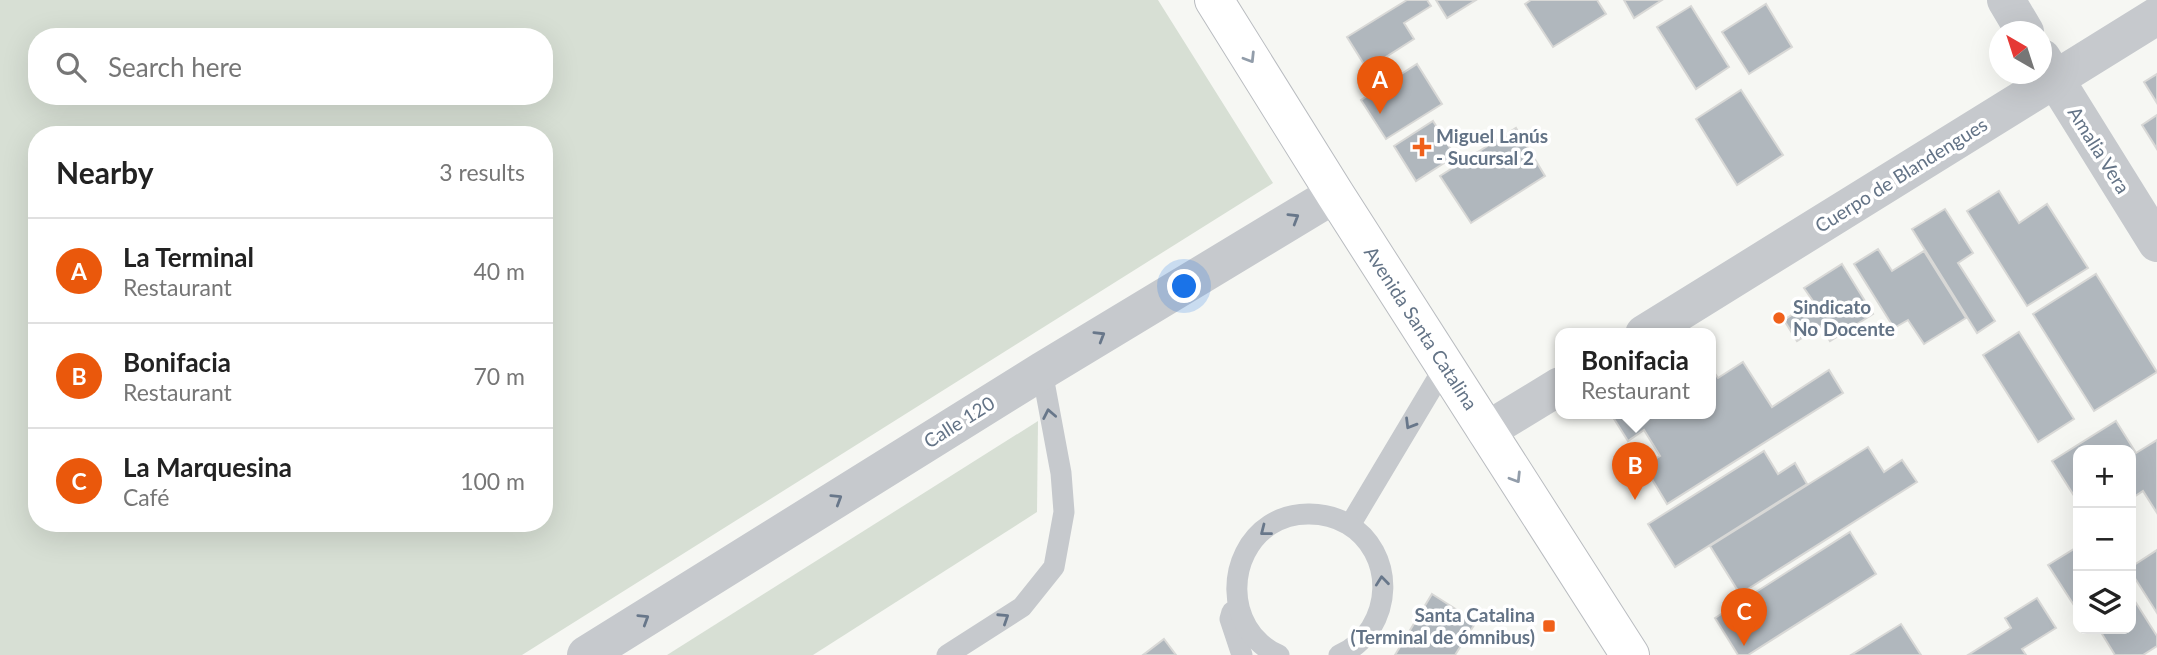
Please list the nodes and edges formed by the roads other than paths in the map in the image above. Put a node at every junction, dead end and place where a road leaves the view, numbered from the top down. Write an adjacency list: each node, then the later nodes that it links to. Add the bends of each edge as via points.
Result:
1 (1214, 0): 8 (main road, Avenida Santa Catalina, one-way to 8)
2 (2006, 0): 4 (street)
3 (2157, 16): 5 (street, Cuerpo de Blandengues)
4 (2018, 21)
5 (2052, 67)
6 (2052, 75): 9 (street, Amalia Vera)
7 (2025, 84): 10 (street, Cuerpo de Blandengues)
8 (1335, 194): 11 (main road, Avenida Santa Catalina); 12 (street, Calle 120, one-way to 8)
9 (2157, 243)
10 (1653, 328)
11 (1445, 366): 14 (main road, Avenida Santa Catalina); 15 (lane, one-way to 15)
12 (1041, 371): 17 (street, Calle 120, one-way to 12); 18 (lane, one-way to 12, via 1021,607 1054,567 1064,512)
13 (1555, 389): 14 (street)
14 (1486, 431): 22 (main road, Avenida Santa Catalina, one-way to 22)
15 (1350, 525): 16 (lane, one-way to 16, via 1329,516 1307,514 1284,518 1264,529 1239,566); 21 (lane, one-way to 15, via 1366,636 1379,615 1384,590 1380,565 1369,542)
16 (1235, 589): 19 (lane, via 1230,620); 20 (lane, via 1240,614 1252,636)
17 (586, 655)
18 (947, 655)
19 (1242, 655)
20 (1279, 655)
21 (1339, 655)
22 (1630, 655)

